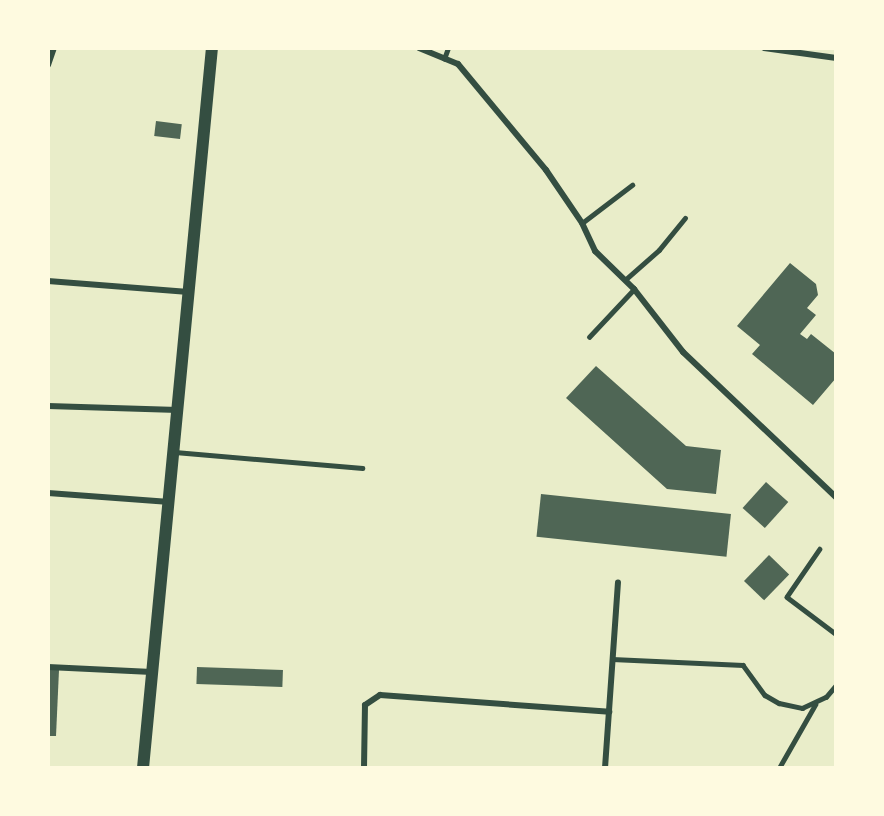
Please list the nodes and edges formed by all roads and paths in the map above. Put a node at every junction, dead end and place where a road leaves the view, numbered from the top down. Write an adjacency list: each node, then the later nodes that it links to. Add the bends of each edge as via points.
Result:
1 (54, 48): 9 (street)
2 (212, 48): 16 (main road)
3 (419, 48): 7 (street)
4 (448, 48): 7 (lane)
5 (764, 48): 8 (street)
6 (832, 48): 8 (street)
7 (444, 58): 12 (street, via 458,64 546,170)
8 (834, 58)
9 (48, 65)
10 (632, 185): 12 (lane)
11 (685, 218): 14 (lane, via 659,250)
12 (582, 223): 14 (street, via 595,251)
13 (48, 280): 16 (street)
14 (625, 280): 15 (street)
15 (634, 289): 17 (lane); 23 (street, via 683,352)
16 (189, 292): 19 (main road)
17 (589, 337)
18 (48, 406): 19 (street)
19 (179, 410): 20 (main road)
20 (175, 452): 21 (lane); 24 (main road)
21 (362, 468)
22 (48, 493): 24 (street)
23 (836, 497)
24 (171, 502): 30 (main road)
25 (819, 549): 27 (lane, via 787,597)
26 (618, 582): 28 (street)
27 (836, 634)
28 (612, 659): 32 (lane, via 743,665 765,695 779,703 802,708); 33 (street)
29 (48, 668): 30 (street)
30 (152, 672): 34 (main road)
31 (836, 685): 32 (lane)
32 (815, 705): 37 (lane)
33 (609, 712): 35 (street, via 380,694 365,705); 36 (street)
34 (143, 768)
35 (364, 768)
36 (605, 768)
37 (779, 768)

